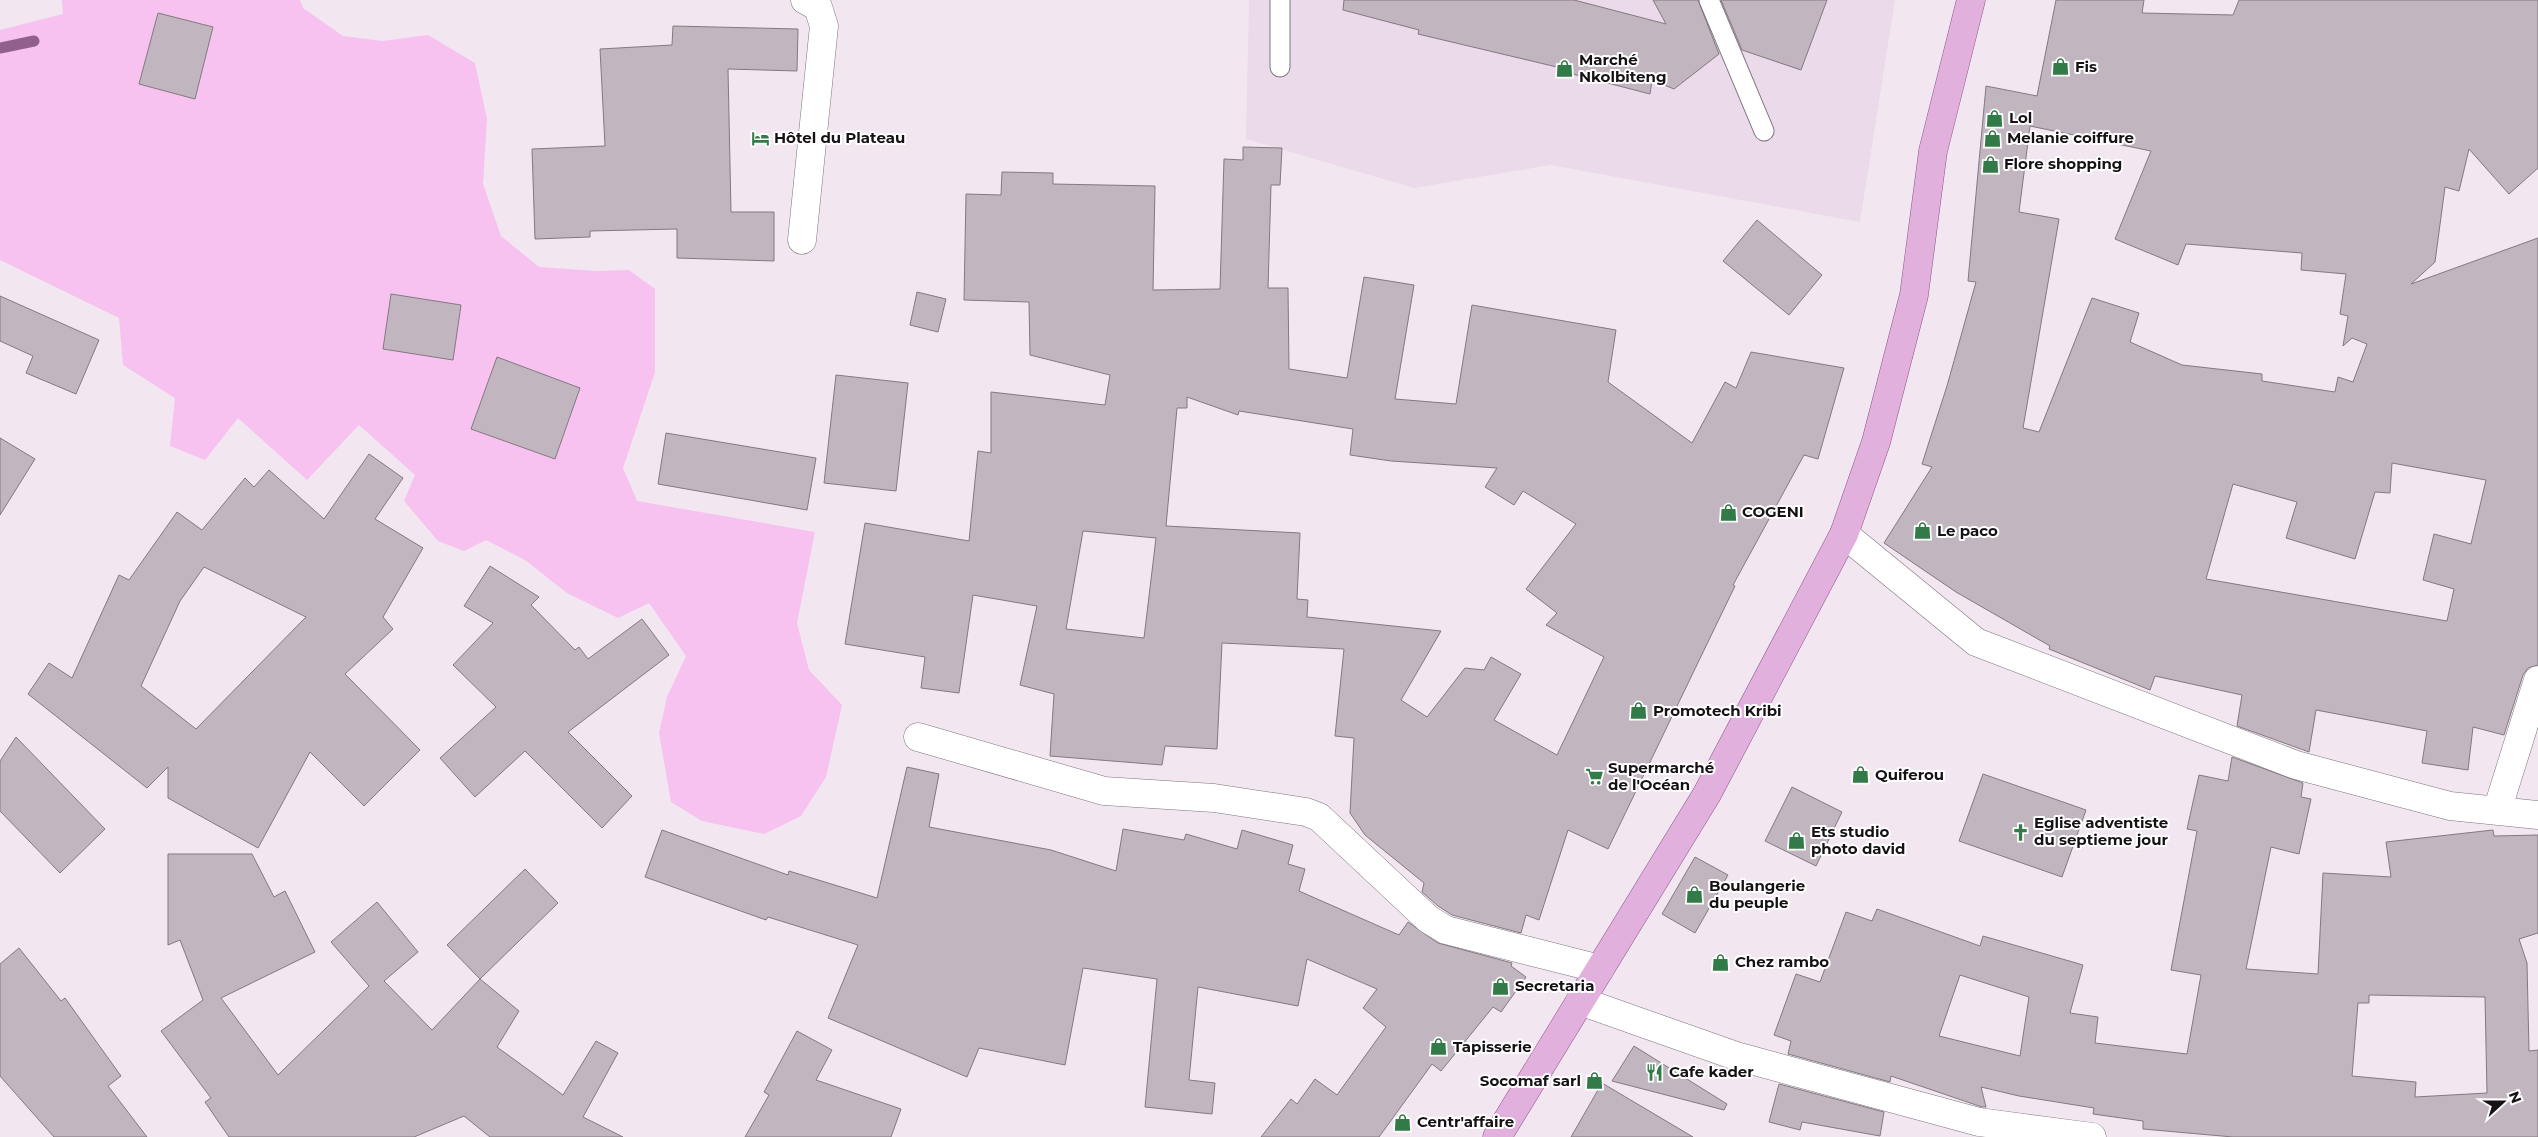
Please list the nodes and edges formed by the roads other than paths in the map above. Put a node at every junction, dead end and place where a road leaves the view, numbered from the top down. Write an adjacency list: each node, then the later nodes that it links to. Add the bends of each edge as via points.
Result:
1 (805, 0): 7 (street, via 818,7 824,26)
2 (1280, 0): 5 (lane)
3 (1710, 0): 6 (lane)
4 (1971, 0): 8 (main road, via 1933,151 1914,295 1876,442)
5 (1280, 67)
6 (1764, 131)
7 (802, 240)
8 (1844, 534): 11 (street, via 1976,642 2296,765 2450,806); 13 (main road, via 1707,794)
9 (2538, 680): 11 (street)
10 (918, 737): 13 (street, via 1104,791 1214,798 1306,812 1319,817 1428,919 1446,930)
11 (2497, 811): 12 (street)
12 (2538, 815)
13 (1600, 969): 14 (main road)
14 (1580, 1001): 15 (main road); 16 (street, via 1736,1056 1979,1122)
15 (1497, 1137)
16 (2092, 1137)

